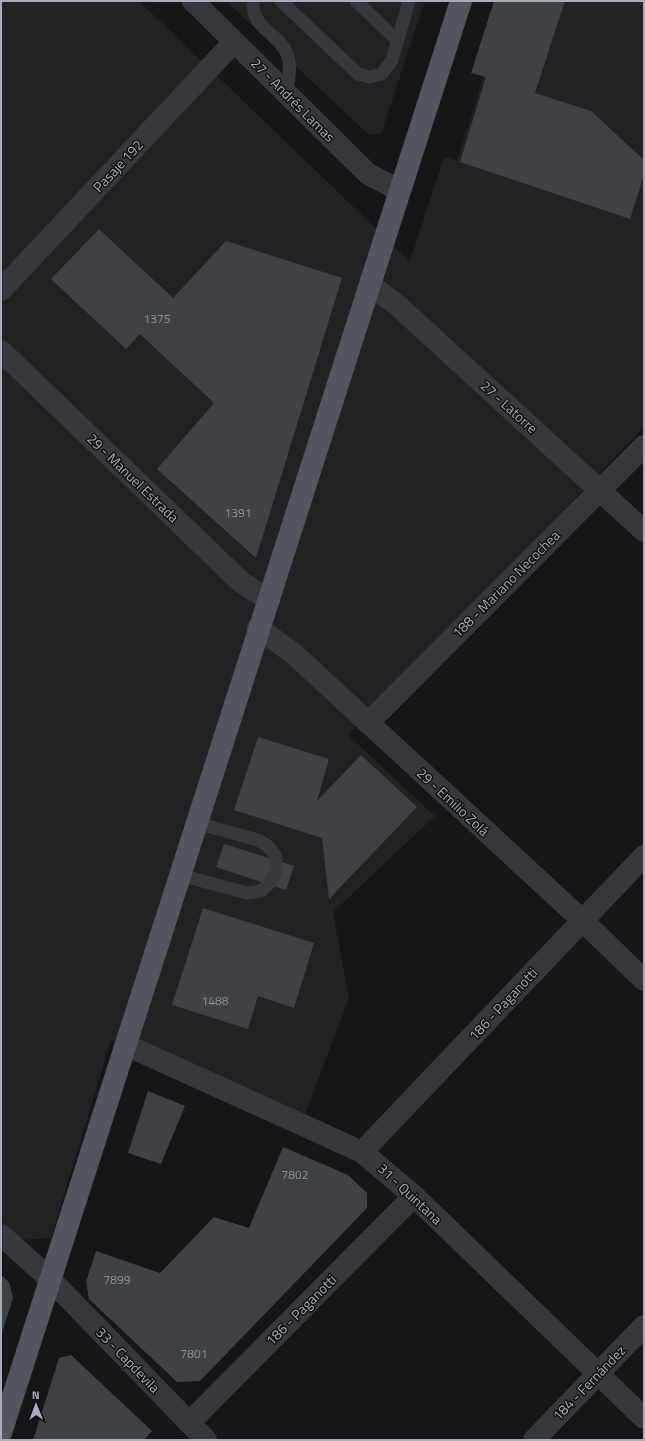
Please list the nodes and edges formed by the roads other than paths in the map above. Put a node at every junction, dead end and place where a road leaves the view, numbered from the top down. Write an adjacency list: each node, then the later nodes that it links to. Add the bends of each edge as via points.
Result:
1 (193, 1): 8 (street, 27 - Andrés Lamas)
2 (253, 1): 9 (lane, via 254,16 288,55 290,66)
3 (282, 1): 7 (lane, via 358,74 370,78 382,74 392,60)
4 (356, 1): 7 (lane)
5 (409, 1): 7 (lane)
6 (461, 1): 10 (main road)
7 (398, 40)
8 (234, 42): 9 (street, 27 - Andrés Lamas); 12 (street, Pasaje 192)
9 (287, 95): 10 (street, 27 - Andrés Lamas, via 368,174)
10 (400, 190): 11 (main road)
11 (371, 286): 15 (street, 27 - Latorre, via 396,304); 17 (main road)
12 (1, 290)
13 (1, 351): 17 (street, 29 - Manuel Estrada, via 241,582)
14 (644, 446): 15 (street, 188 - Mariano Necochea)
15 (599, 490): 16 (street, 27 - Latorre); 19 (street, 188 - Mariano Necochea)
16 (644, 531)
17 (269, 600): 18 (main road)
18 (258, 628): 19 (street, 29 - Emilio Zolá, via 294,654); 20 (main road)
19 (368, 723): 23 (street, 29 - Emilio Zolá)
20 (196, 823): 22 (main road); 22 (lane, via 258,840 269,846 276,857 276,870 271,882 260,890 247,893)
21 (644, 856): 23 (street, 186 - Paganotti)
22 (180, 874): 25 (main road)
23 (582, 920): 24 (street, 29 - Emilio Zolá); 26 (street, 186 - Paganotti)
24 (644, 980)
25 (126, 1045): 26 (street, 31 - Quintana); 29 (main road)
26 (362, 1152): 27 (street, 31 - Quintana)
27 (414, 1196): 31 (street, 31 - Quintana); 33 (street, 186 - Paganotti)
28 (1, 1235): 29 (street, 33 - Capdevila)
29 (50, 1279): 33 (street, 33 - Capdevila); 34 (main road)
30 (644, 1326): 31 (street, 184 - Fernández)
31 (598, 1375): 32 (street, 31 - Quintana); 36 (street, 184 - Fernández)
32 (644, 1418)
33 (189, 1424): 35 (street, 33 - Capdevila)
34 (1, 1433)
35 (206, 1440)
36 (534, 1440)

